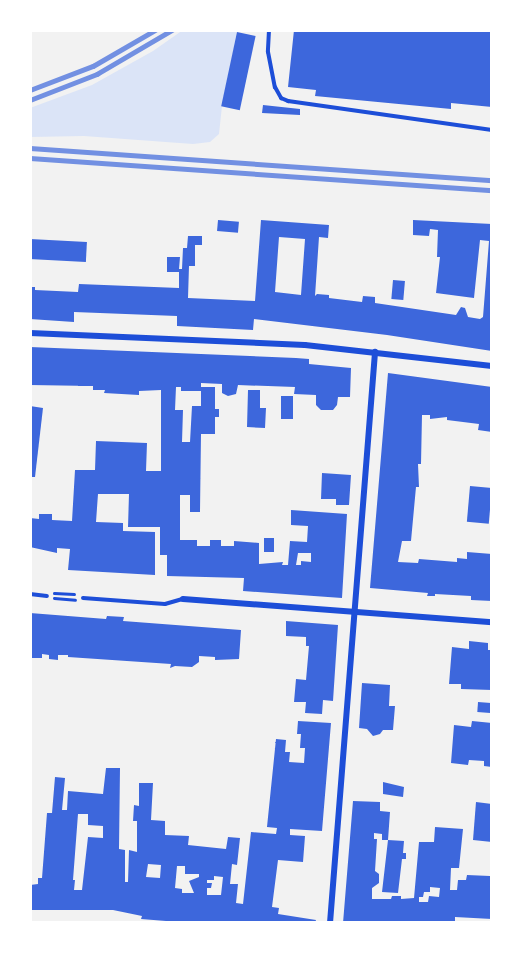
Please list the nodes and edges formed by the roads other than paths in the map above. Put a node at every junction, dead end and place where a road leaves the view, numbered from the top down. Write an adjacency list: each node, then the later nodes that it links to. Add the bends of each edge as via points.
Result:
1 (269, 30): 2 (lane, via 274,87 281,98)
2 (492, 130)
3 (30, 333): 4 (street, via 305,345)
4 (375, 352): 5 (street); 10 (street)
5 (492, 366)
6 (30, 594): 7 (lane)
7 (47, 596)
8 (83, 598): 9 (lane, via 165,604)
9 (183, 599): 10 (street)
10 (353, 613): 11 (street); 12 (street)
11 (492, 622)
12 (330, 923)

